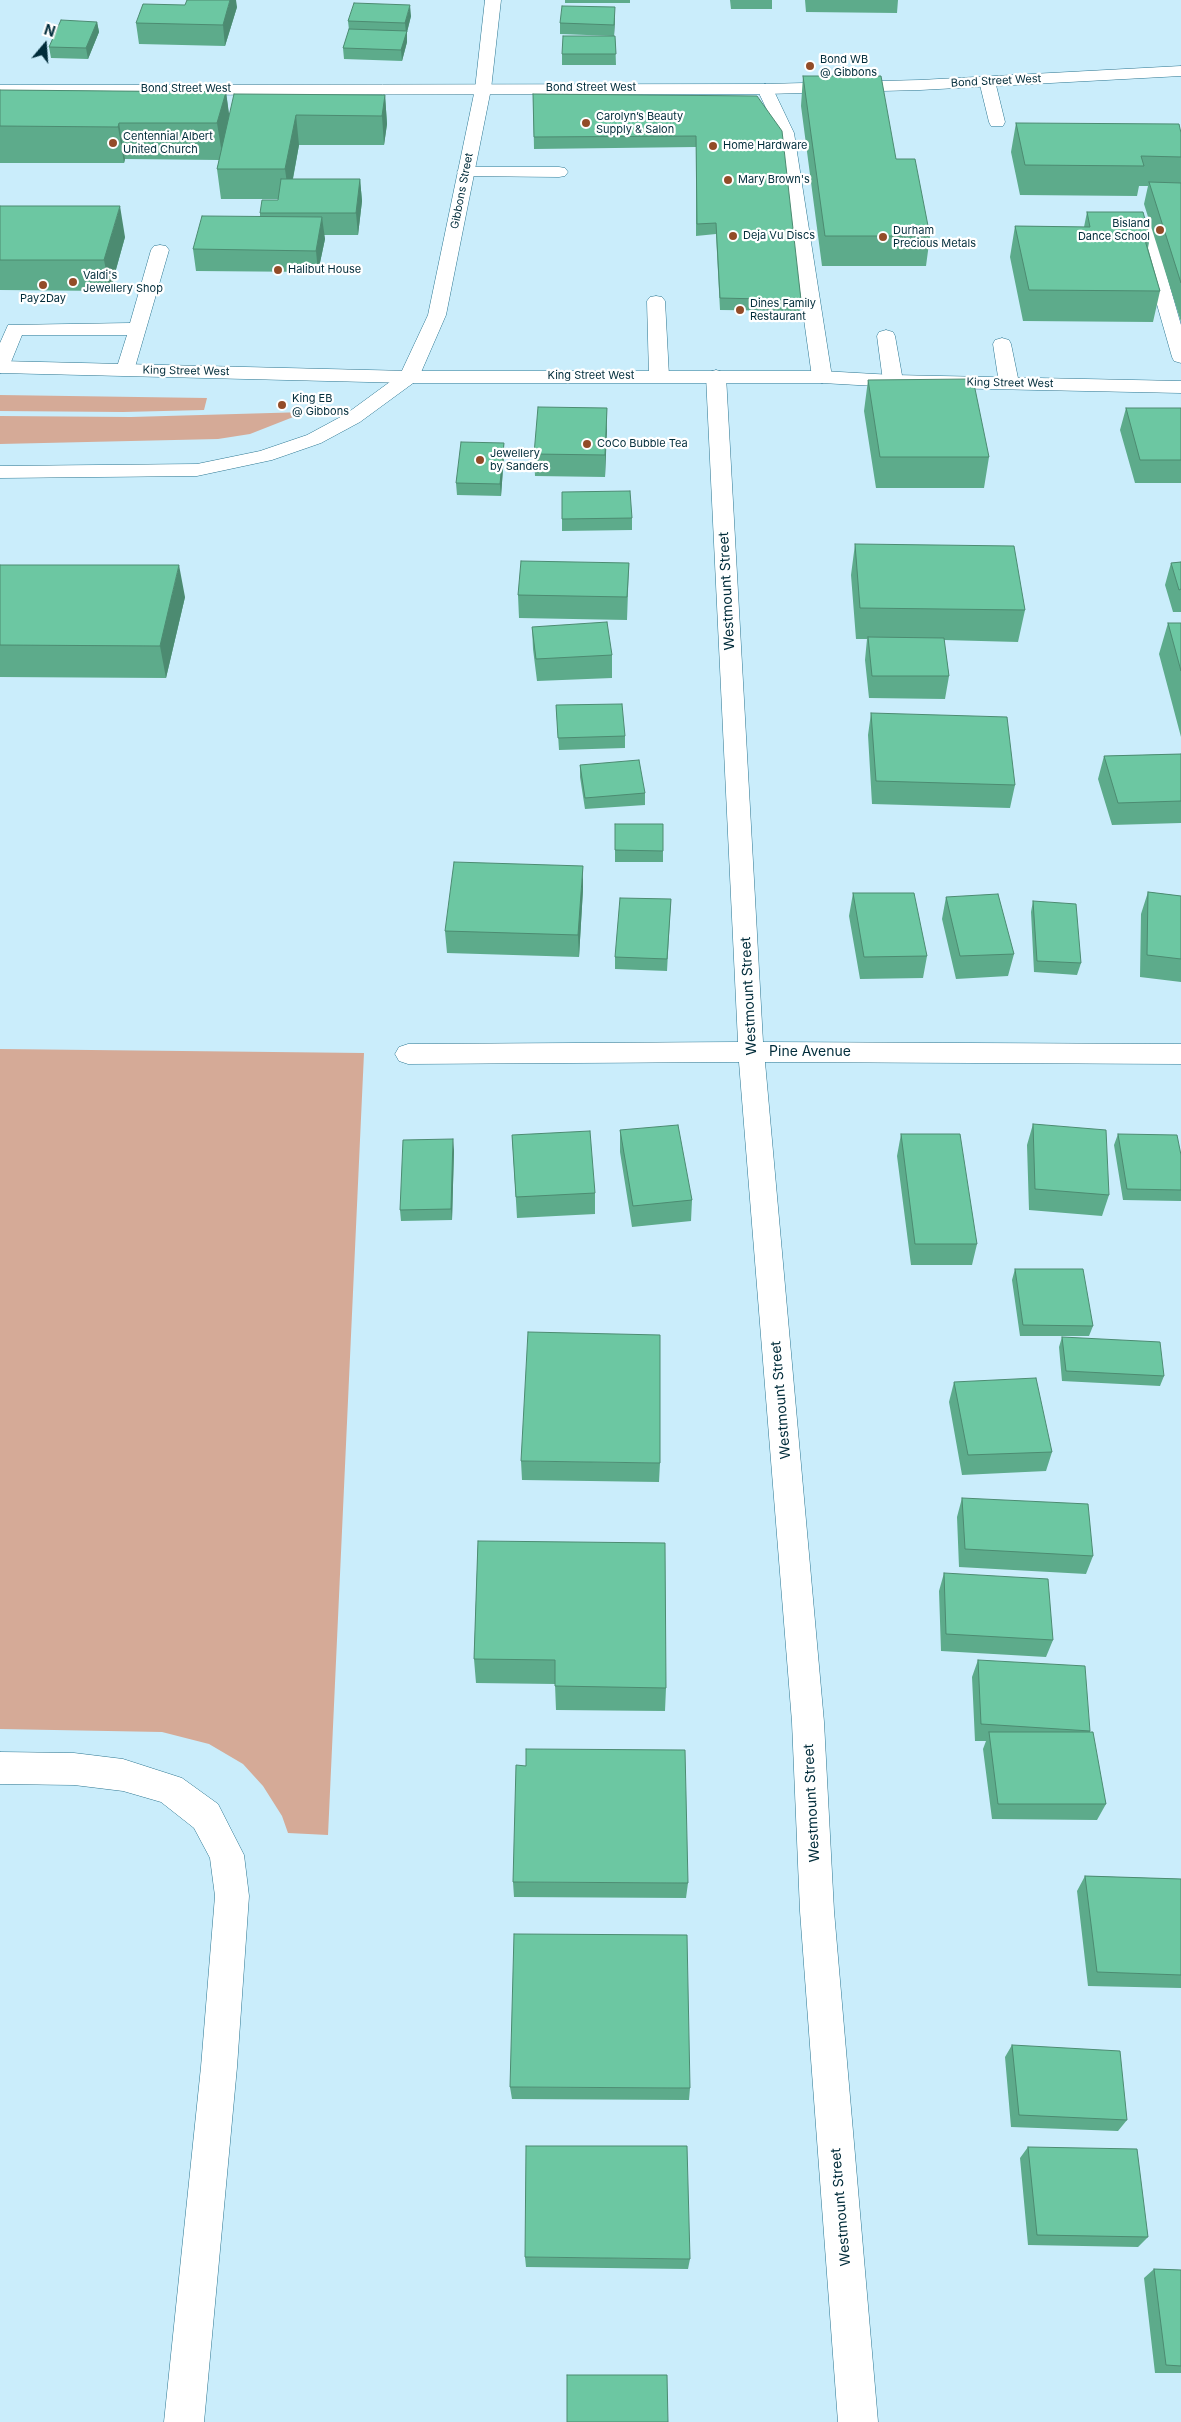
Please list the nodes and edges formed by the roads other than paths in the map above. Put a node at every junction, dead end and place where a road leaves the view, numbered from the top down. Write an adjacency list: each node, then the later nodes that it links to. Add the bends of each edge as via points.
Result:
1 (494, 0): 4 (street, Gibbons Street)
2 (1181, 71): 3 (street, Bond Street West)
3 (987, 82): 5 (street, Bond Street West); 7 (street)
4 (483, 89): 5 (street, Bond Street West); 6 (street, Bond Street West); 8 (street, Gibbons Street)
5 (766, 89): 23 (street, via 786,133)
6 (0, 90)
7 (997, 122)
8 (466, 172): 9 (street); 22 (street, Gibbons Street, via 437,315)
9 (559, 172)
10 (1143, 224): 14 (street)
11 (160, 250): 13 (street)
12 (656, 301): 20 (street)
13 (138, 329): 18 (street, via 15,329); 19 (street)
14 (1178, 330): 17 (street)
15 (886, 336): 24 (street)
16 (1002, 344): 25 (street)
17 (1181, 357)
18 (0, 367): 19 (street, King Street West)
19 (126, 370): 22 (street, King Street West)
20 (659, 376): 21 (street, King Street West); 22 (street, King Street West)
21 (716, 376): 23 (street, King Street West); 28 (street, Westmount Street)
22 (409, 377): 27 (street, via 353,418 314,439 265,456 197,470)
23 (822, 377): 24 (street, King Street West)
24 (893, 381): 25 (street, King Street West)
25 (1009, 383): 26 (street, King Street West)
26 (1181, 387)
27 (0, 472)
28 (751, 1052): 29 (street, Pine Avenue); 30 (street, Pine Avenue); 33 (street, Westmount Street, via 808,1722 818,1911)
29 (408, 1054)
30 (1181, 1054)
31 (0, 1768): 32 (street, via 74,1769 123,1775 170,1789 206,1816 227,1855 232,1896)
32 (184, 2422)
33 (858, 2422)

